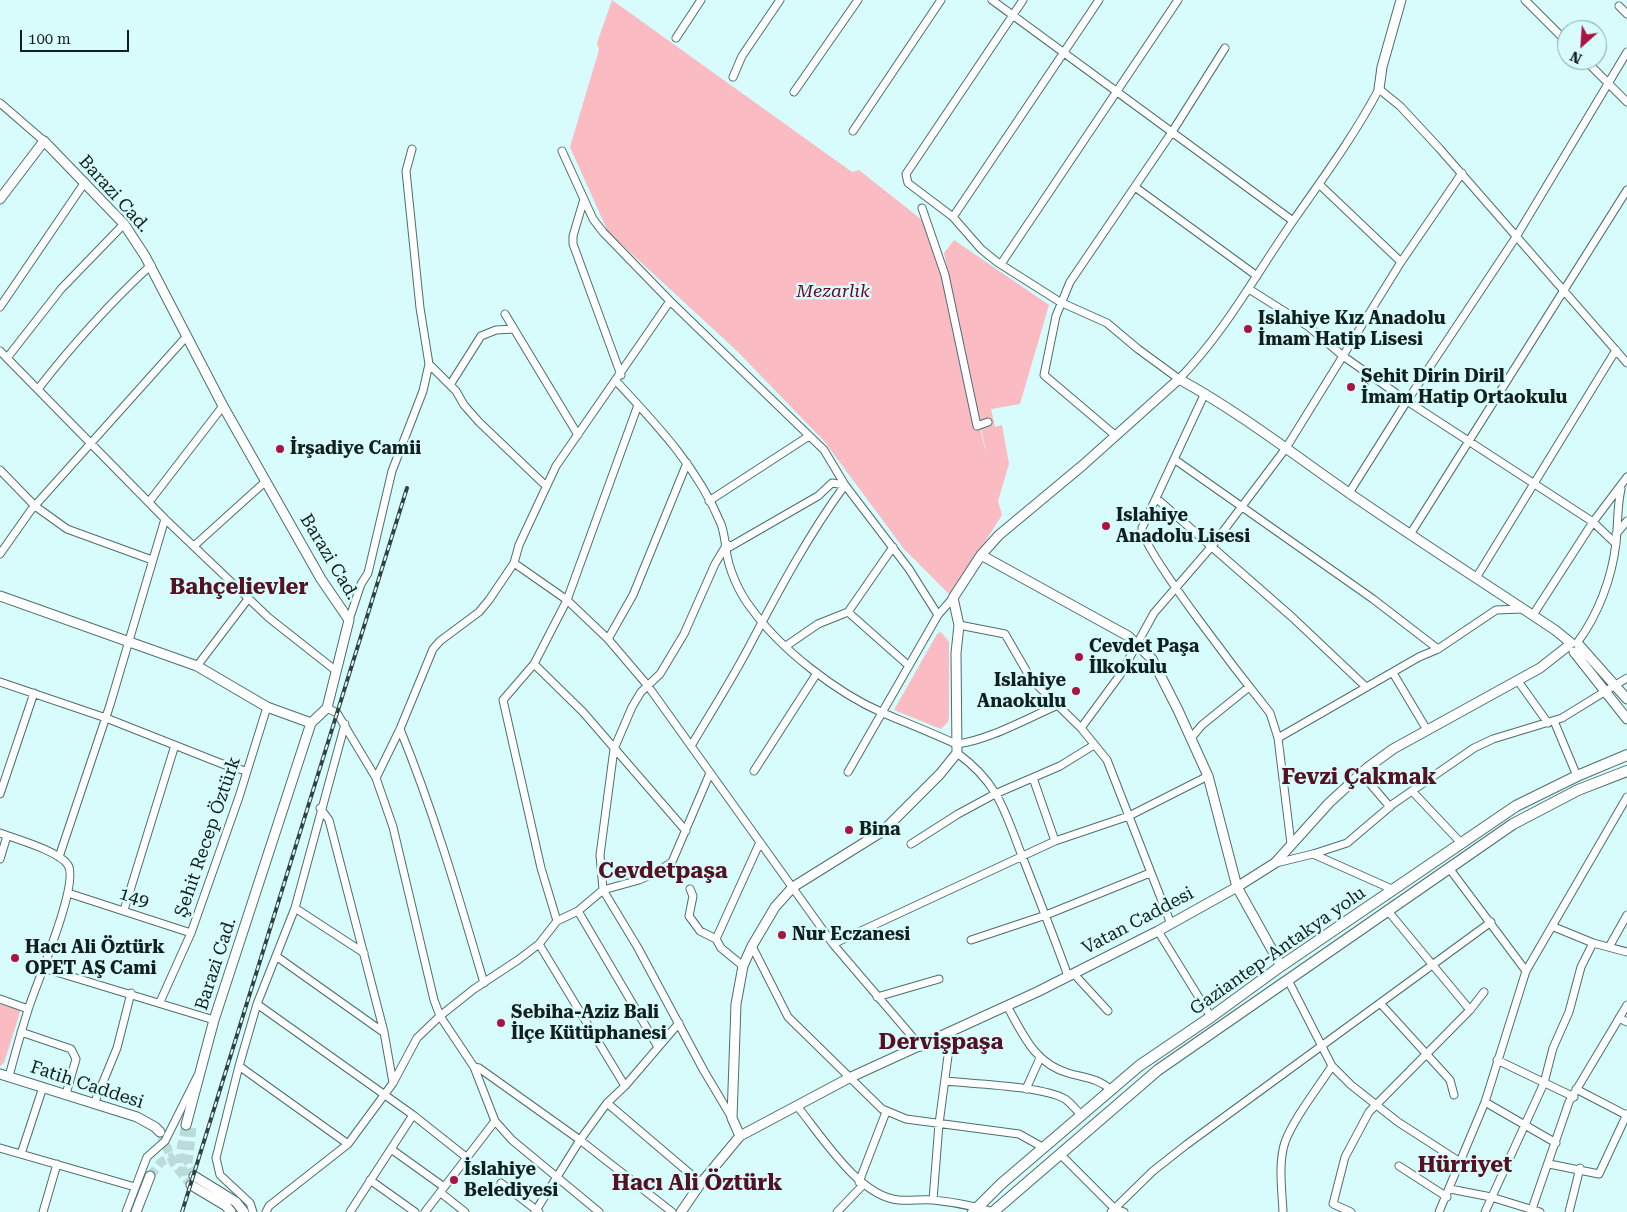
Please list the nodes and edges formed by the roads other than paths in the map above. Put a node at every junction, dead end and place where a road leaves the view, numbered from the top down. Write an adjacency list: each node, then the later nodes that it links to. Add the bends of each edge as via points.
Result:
1 (701, 0): 15 (street)
2 (780, 0): 20 (street, via 742,56)
3 (858, 0): 23 (street)
4 (940, 0): 27 (street)
5 (992, 0): 13 (street)
6 (1023, 0): 13 (street)
7 (1100, 0): 18 (street)
8 (1178, 0): 24 (street)
9 (1401, 0): 22 (street, via 1382,67)
10 (1525, 0): 14 (street)
11 (1619, 6): 12 (street)
12 (1627, 14)
13 (1013, 15): 18 (street); 40 (street, via 906,174 908,183)
14 (1557, 32)
15 (676, 38)
16 (1225, 48): 28 (street)
17 (1627, 52): 21 (street)
18 (1064, 53): 24 (street); 40 (street)
19 (1595, 70): 21 (street)
20 (733, 77)
21 (1608, 83): 25 (street); 43 (street)
22 (1379, 90): 32 (street, via 1400,106); 34 (street)
23 (794, 92)
24 (1118, 92): 28 (street); 45 (street)
25 (1627, 102)
26 (0, 103): 29 (street)
27 (852, 131)
28 (1172, 132): 35 (street); 41 (street)
29 (44, 140): 33 (street, Barazi Cad.); 37 (street)
30 (412, 150): 61 (street, via 406,172)
31 (562, 151): 38 (street)
32 (1462, 173): 43 (street); 44 (street)
33 (85, 182): 42 (street, Barazi Cad.); 52 (street, via 56,220)
34 (1320, 185): 41 (street); 44 (street)
35 (1135, 186): 47 (street); 51 (street, via 1080,266)
36 (1627, 190): 49 (street)
37 (0, 199)
38 (584, 199): 50 (street, via 592,219); 62 (street, via 573,244)
39 (922, 208): 71 (street, via 945,275 977,426)
40 (953, 217): 45 (street, via 981,249)
41 (1293, 221): 47 (street)
42 (124, 224): 46 (street, Barazi Cad.); 59 (street, via 61,289)
43 (1516, 237): 49 (street); 68 (street)
44 (1402, 262): 58 (street)
45 (1001, 264): 51 (street)
46 (151, 265): 55 (street, Barazi Cad.); 66 (street, via 78,338)
47 (1257, 276): 48 (street)
48 (1249, 289): 58 (street, via 1309,326); 63 (street, via 1204,351)
49 (1564, 292): 56 (street); 75 (street)
50 (670, 302): 62 (street); 73 (street)
51 (1060, 302): 63 (street, via 1107,323); 74 (street, via 1044,375)
52 (0, 307)
53 (505, 314): 54 (street)
54 (514, 329): 65 (street, via 496,330 481,336); 72 (street)
55 (186, 337): 70 (street, Barazi Cad.); 76 (street)
56 (1616, 350): 60 (street); 83 (street)
57 (0, 351): 59 (street)
58 (1343, 356): 68 (street); 77 (street)
59 (7, 358): 66 (street)
60 (1627, 363)
61 (429, 364): 65 (street); 117 (street, via 423,391 392,471 368,573)
62 (621, 375): 64 (street)
63 (1179, 379): 67 (street); 74 (street)
64 (616, 382): 69 (street); 72 (street)
65 (450, 385): 85 (street, via 479,422)
66 (38, 389): 76 (street)
67 (1205, 393): 77 (street); 78 (street)
68 (1407, 401): 75 (street); 87 (street)
69 (638, 405): 79 (street, via 663,431); 112 (street)
70 (223, 406): 82 (street, Barazi Cad.); 90 (street)
71 (988, 422)
72 (578, 435): 85 (street)
73 (809, 436): 84 (street, via 824,450); 89 (street)
74 (1116, 436): 104 (street, via 999,535)
75 (1469, 441): 83 (street); 96 (street)
76 (91, 444): 90 (street); 91 (street)
77 (1286, 448): 87 (street); 92 (street)
78 (1174, 458): 88 (street); 92 (street)
79 (687, 464): 89 (street); 120 (street, via 634,595)
80 (0, 470): 91 (street)
81 (1627, 477): 86 (street)
82 (266, 481): 99 (street); 117 (street, Barazi Cad., via 321,578)
83 (1533, 484): 95 (street); 107 (street)
84 (844, 485): 100 (street, via 832,482 818,496); 102 (street); 118 (street)
85 (546, 486): 106 (street)
86 (1621, 486): 95 (street); 97 (street)
87 (1350, 493): 96 (street)
88 (1156, 498): 101 (street); 108 (street, via 1142,533)
89 (709, 501): 100 (street)
90 (149, 502): 93 (street)
91 (35, 506): 103 (street); 105 (street, via 77,534)
92 (1241, 506): 101 (street); 125 (street)
93 (165, 519): 99 (street); 105 (street)
94 (1627, 520): 97 (street)
95 (1593, 522): 98 (street); 116 (street)
96 (1411, 533): 107 (street)
97 (1616, 534): 98 (street)
98 (1616, 544): 124 (street, via 1598,610)
99 (194, 546): 111 (street)
100 (726, 546): 118 (street, via 736,580); 135 (street, via 684,634 660,674)
101 (1212, 546): 108 (street); 138 (street)
102 (893, 547): 114 (street); 115 (street)
103 (0, 554)
104 (981, 555): 110 (street); 122 (street)
105 (152, 560): 121 (street)
106 (514, 563): 112 (street); 152 (street, via 485,606 433,649)
107 (1476, 578): 113 (street)
108 (1176, 586): 122 (street, via 1154,613); 137 (street)
109 (0, 596): 121 (street)
110 (953, 598): 115 (street); 119 (street)
111 (248, 599): 127 (street); 129 (street)
112 (567, 600): 120 (street); 126 (street)
113 (1522, 609): 116 (street); 125 (street, via 1496,610)
114 (848, 612): 123 (street, via 818,624); 128 (street)
115 (938, 615): 128 (street)
116 (1533, 615): 124 (street)
117 (349, 620): 129 (street, Barazi Cad.)
118 (761, 622): 123 (street); 158 (street)
119 (959, 625): 142 (street, via 1005,634 1027,674); 159 (street)
120 (608, 639): 135 (street)
121 (128, 641): 127 (street); 146 (street)
122 (1137, 643): 151 (street, via 1120,675); 154 (street, via 1152,659)
123 (786, 646): 130 (street)
124 (1574, 646): 133 (street, Vatan Caddesi); 136 (street); 139 (street)
125 (1438, 649): 131 (street)
126 (534, 664): 160 (street, via 583,712); 206 (street, via 505,696 503,705 541,868)
127 (197, 666): 143 (street)
128 (909, 666): 145 (street)
129 (335, 670): 144 (street, Barazi Cad.)
130 (817, 673): 145 (street, via 845,693); 162 (street)
131 (1393, 673): 138 (street); 153 (street)
132 (1627, 678): 136 (street)
133 (1518, 681): 148 (street); 153 (street, Vatan Caddesi)
134 (0, 682): 140 (street)
135 (648, 686): 158 (street); 160 (street, via 632,707)
136 (1617, 686): 139 (street); 141 (street)
137 (1250, 687): 154 (street, via 1202,725); 155 (street, via 1270,713)
138 (1366, 687): 155 (street)
139 (1607, 692): 147 (street); 148 (street)
140 (34, 693): 146 (street); 173 (street)
141 (1627, 699)
142 (1058, 705): 151 (street); 159 (street)
143 (267, 707): 149 (street); 163 (street, Şehit Recep Öztürk)
144 (327, 708): 149 (street, Barazi Cad.); 150 (street, via 337,713)
145 (882, 712): 159 (street); 165 (street)
146 (106, 718): 157 (street); 189 (street)
147 (1627, 720)
148 (1551, 722): 169 (street); 172 (street, via 1474,748)
149 (311, 723): 246 (street, Barazi Cad.)
150 (344, 724): 170 (street); 177 (street)
151 (1081, 728): 156 (street)
152 (400, 729): 170 (street); 230 (street, via 453,876)
153 (1427, 730): 167 (street, Vatan Caddesi, via 1392,749)
154 (1192, 738): 168 (street)
155 (1278, 738): 185 (street)
156 (1094, 745): 171 (street); 178 (street, via 1107,760)
157 (174, 746): 163 (street); 201 (street)
158 (691, 746): 166 (street)
159 (956, 748): 174 (street); 195 (street, via 945,768 883,831)
160 (614, 749): 179 (street); 197 (street, via 600,855)
161 (1627, 755): 169 (main road, Gaziantep-Antakya yolu)
162 (754, 770)
163 (246, 771): 211 (street, Şehit Recep Öztürk)
164 (1627, 771): 192 (main road, Gaziantep-Antakya yolu, via 1578,790 1513,824)
165 (848, 772)
166 (710, 773): 179 (street); 183 (street)
167 (1361, 773): 176 (street); 185 (street, Vatan Caddesi)
168 (1208, 776): 178 (street); 194 (street)
169 (1577, 776): 186 (main road, Gaziantep-Antakya yolu, via 1516,806)
170 (376, 778): 243 (street, via 392,827)
171 (1033, 778): 174 (street); 182 (street)
172 (1412, 791): 176 (street); 186 (street)
173 (0, 794)
174 (995, 794): 184 (street); 188 (street, via 1006,812)
175 (1627, 797): 209 (street)
176 (1390, 807): 187 (street, via 1347,843)
177 (320, 808): 200 (street); 220 (street, via 329,820)
178 (1129, 816): 182 (street); 193 (street)
179 (686, 832): 197 (street, via 672,862 664,868 639,880)
180 (0, 833): 181 (street)
181 (8, 836): 189 (street); 190 (street)
182 (1055, 841): 188 (street)
183 (760, 842): 195 (street); 212 (street)
184 (912, 844)
185 (1291, 844): 191 (street, Vatan Caddesi)
186 (1462, 844): 198 (main road, Gaziantep-Antakya yolu)
187 (1313, 854): 191 (street); 198 (street)
188 (1022, 856): 204 (street); 216 (street)
189 (59, 857): 199 (street, via 69,867)
190 (0, 859)
191 (1275, 863): 194 (street, Vatan Caddesi)
192 (1449, 868): 202 (main road, Gaziantep-Antakya yolu); 207 (street)
193 (1150, 873): 204 (street); 208 (street)
194 (1237, 886): 208 (street, Vatan Caddesi); 224 (street)
195 (792, 887): 216 (street); 217 (street)
196 (690, 889): 212 (street, via 693,896 690,916 700,931)
197 (603, 890): 203 (street); 248 (street)
198 (1394, 890): 224 (main road, Gaziantep-Antakya yolu)
199 (68, 893): 201 (street, 149); 225 (street)
200 (295, 908): 220 (street); 221 (street)
201 (124, 910): 211 (street, 149)
202 (1388, 911): 222 (street); 229 (main road, Gaziantep-Antakya yolu)
203 (578, 912): 206 (street); 252 (street)
204 (1046, 915): 213 (street); 227 (street)
205 (1627, 915): 218 (street)
206 (557, 921): 215 (street)
207 (1490, 922): 222 (street); 226 (street)
208 (1171, 924): 210 (street, Vatan Caddesi)
209 (1554, 927): 214 (street); 226 (street)
210 (1158, 931): 227 (street, Vatan Caddesi); 244 (street)
211 (191, 933): 235 (street, Şehit Recep Öztürk)
212 (716, 939): 223 (street, via 721,948)
213 (971, 940)
214 (1593, 943): 218 (street); 266 (street, via 1581,967)
215 (538, 944): 230 (street); 267 (street)
216 (833, 944): 233 (street)
217 (752, 946): 223 (street); 263 (street, via 788,1017)
218 (1610, 947): 219 (street)
219 (1627, 952)
220 (364, 953): 250 (street)
221 (276, 956): 237 (street); 250 (street)
222 (1433, 964): 236 (street); 241 (street)
223 (743, 966): 284 (street, via 736,1004)
224 (1281, 966): 244 (main road, Gaziantep-Antakya yolu)
225 (43, 968): 232 (street); 240 (street)
226 (1526, 971): 257 (street)
227 (1071, 975): 239 (street, Vatan Caddesi); 242 (street)
228 (939, 979): 233 (street)
229 (1288, 980): 254 (street); 298 (main road, Gaziantep-Antakya yolu, via 1158,1070)
230 (484, 983): 243 (street)
231 (1484, 992): 241 (street)
232 (131, 993): 235 (street); 277 (street, via 117,1048)
233 (878, 997): 253 (street)
234 (0, 999): 240 (street)
235 (160, 1002): 246 (street)
236 (1380, 1003): 254 (street); 255 (street)
237 (257, 1004): 258 (street); 274 (street)
238 (1627, 1005): 245 (street)
239 (1007, 1006): 251 (street, Vatan Caddesi); 256 (street, via 1031,1049)
240 (28, 1010): 249 (street)
241 (1470, 1010): 255 (street)
242 (1108, 1011)
243 (440, 1016): 261 (street); 265 (street, via 417,1038)
244 (1211, 1017): 270 (main road, Gaziantep-Antakya yolu, via 1138,1066)
245 (1619, 1018): 247 (street); 271 (street)
246 (214, 1020): 260 (street, Barazi Cad.)
247 (1627, 1022)
248 (678, 1023): 252 (street); 284 (street)
249 (21, 1032): 262 (street); 272 (street, via 71,1049 75,1054)
250 (384, 1032): 265 (street)
251 (951, 1034): 253 (street, Vatan Caddesi); 264 (street)
252 (658, 1047): 267 (street)
253 (921, 1047): 263 (street, Vatan Caddesi)
254 (1321, 1047): 259 (street); 319 (street, via 1153,1171)
255 (1427, 1054): 273 (street, via 1450,1080); 278 (street)
256 (1040, 1058): 269 (street); 270 (street, via 1060,1070 1096,1079)
257 (1497, 1060): 266 (street); 275 (street)
258 (239, 1066): 293 (street); 326 (street, via 216,1158 220,1175 250,1203)
259 (1332, 1066): 278 (street); 338 (street, via 1285,1142 1281,1187)
260 (203, 1067): 288 (street, Barazi Cad., via 204,1086); 311 (street, via 165,1141 147,1157)
261 (474, 1067): 285 (street); 291 (street, via 480,1068)
262 (4, 1075): 268 (street, Fatih Caddesi)
263 (849, 1078): 279 (street, Vatan Caddesi); 280 (street)
264 (945, 1081): 269 (street); 286 (street)
265 (393, 1083): 274 (street)
266 (1544, 1083): 271 (street); 287 (street)
267 (626, 1086): 276 (street)
268 (43, 1087): 272 (street, Fatih Caddesi); 297 (street)
269 (1026, 1089): 283 (street, via 1062,1098)
270 (1111, 1090): 283 (main road, Gaziantep-Antakya yolu)
271 (1575, 1093): 281 (street); 292 (street, via 1565,1112)
272 (66, 1094): 277 (street, Fatih Caddesi)
273 (1454, 1094)
274 (384, 1095): 282 (street); 293 (street)
275 (1485, 1102): 287 (street); 300 (street)
276 (607, 1103): 291 (street); 309 (street)
277 (94, 1104): 289 (street, Fatih Caddesi, via 138,1118)
278 (1375, 1105): 300 (street); 339 (street, via 1345,1157 1333,1204)
279 (797, 1106): 290 (street, Vatan Caddesi); 310 (street)
280 (886, 1112): 286 (street); 310 (street)
281 (1627, 1114): 304 (street, via 1598,1174)
282 (414, 1115): 296 (street); 299 (street)
283 (1082, 1116): 295 (main road, Gaziantep-Antakya yolu)
284 (732, 1118): 290 (street)
285 (495, 1121): 299 (street); 306 (street, via 512,1140)
286 (939, 1124): 295 (street, via 1019,1134); 316 (street)
287 (1525, 1124): 292 (street); 315 (street)
288 (189, 1127)
289 (160, 1132)
290 (740, 1136): 309 (street, Vatan Caddesi)
291 (580, 1140): 306 (street); 333 (street)
292 (1556, 1143): 302 (street)
293 (348, 1144): 327 (street, via 269,1206)
294 (0, 1148): 297 (street)
295 (1044, 1148): 318 (main road, Gaziantep-Antakya yolu)
296 (391, 1149): 307 (street); 313 (street)
297 (21, 1154): 301 (street)
298 (1060, 1154): 319 (street); 336 (main road, Gaziantep-Antakya yolu)
299 (466, 1157): 313 (street)
300 (1460, 1162): 312 (street)
301 (57, 1164): 311 (street); 321 (street)
302 (1549, 1164): 304 (street); 317 (street)
303 (1399, 1166): 314 (street)
304 (1580, 1168): 343 (street)
305 (150, 1176): 323 (street)
306 (558, 1178): 320 (street); 332 (street)
307 (370, 1180): 328 (street); 329 (street)
308 (501, 1183): 320 (street)
309 (701, 1183): 334 (street, Vatan Caddesi)
310 (861, 1184): 316 (street, via 893,1199); 335 (street)
311 (135, 1188): 322 (street)
312 (1450, 1189): 314 (street); 315 (street)
313 (443, 1190): 330 (street); 331 (street)
314 (1447, 1197): 340 (street)
315 (1491, 1197): 317 (street); 341 (street)
316 (933, 1200): 318 (street)
317 (1532, 1209): 342 (street)
318 (976, 1210): 336 (street)
319 (1113, 1210): 337 (street)
320 (537, 1211)
321 (43, 1212)
322 (126, 1212)
323 (136, 1212)
324 (231, 1212): 325 (street, via 192,1180 236,1202)
325 (244, 1212)
326 (253, 1212)
327 (266, 1212)
328 (350, 1212)
329 (415, 1212)
330 (425, 1212)
331 (465, 1212)
332 (599, 1212)
333 (672, 1212)
334 (681, 1212)
335 (837, 1212)
336 (993, 1212)
337 (1124, 1212)
338 (1284, 1212)
339 (1351, 1212)
340 (1439, 1212)
341 (1485, 1212)
342 (1540, 1212)
343 (1568, 1212)

